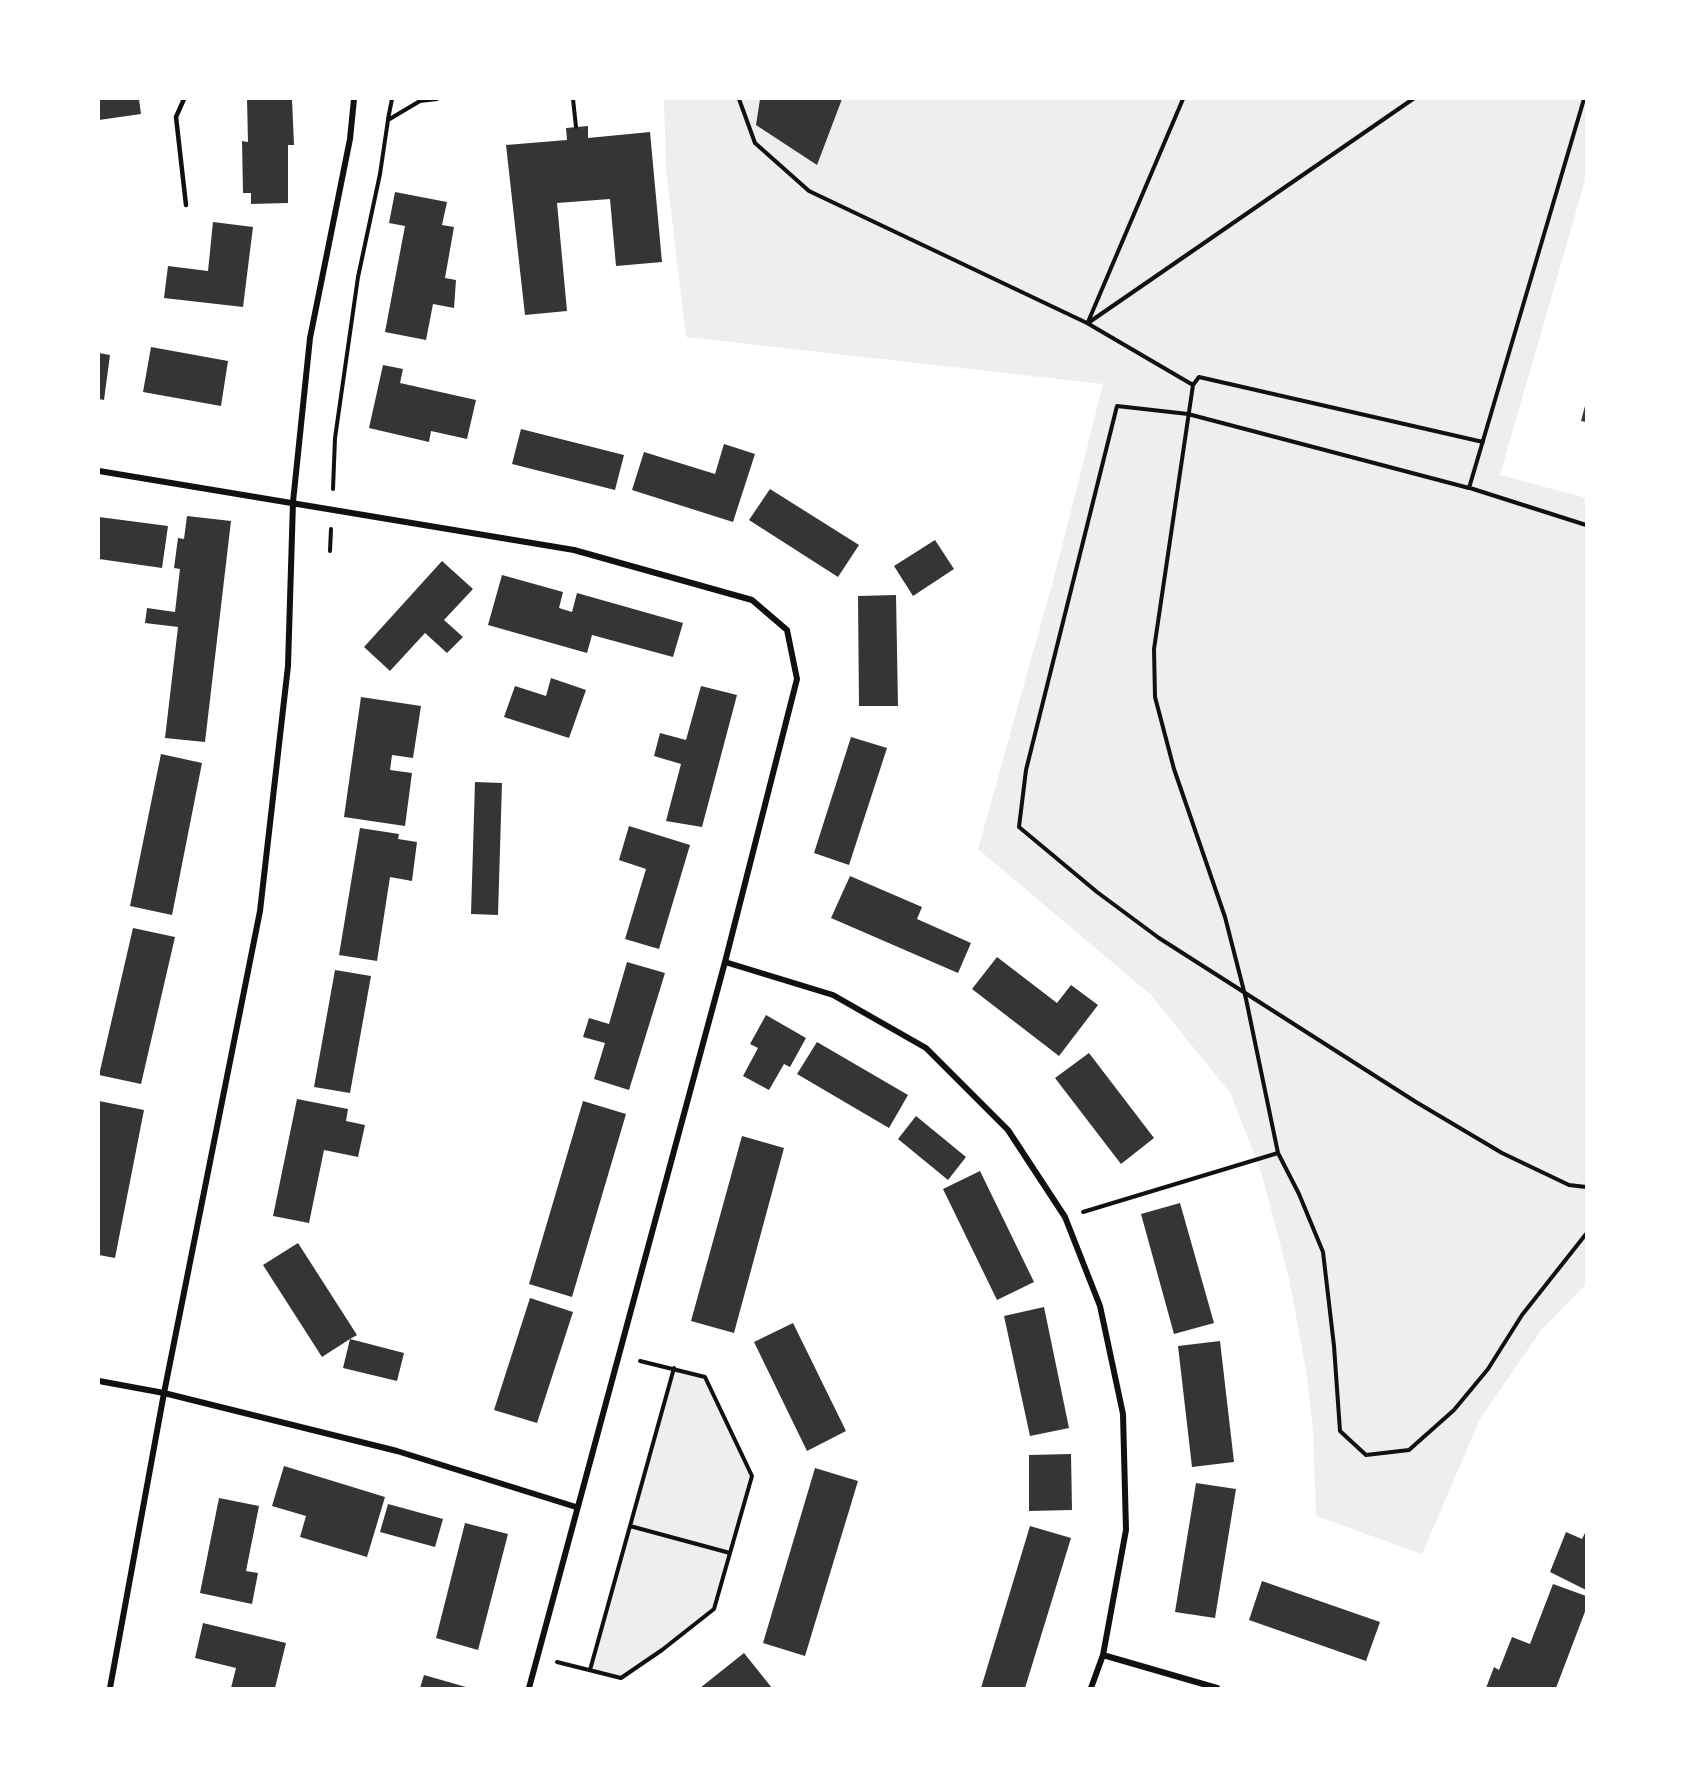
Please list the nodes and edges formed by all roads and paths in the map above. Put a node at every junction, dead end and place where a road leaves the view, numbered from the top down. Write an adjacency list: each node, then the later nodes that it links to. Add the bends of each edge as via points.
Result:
1 (184, 99): 12 (lane, via 176,117)
2 (354, 99): 19 (street, via 350,140 310,338)
3 (392, 99): 10 (path)
4 (437, 99): 10 (path, via 420,101)
5 (573, 99): 11 (path)
6 (739, 99): 13 (path, via 755,142 809,191)
7 (1183, 99): 13 (path)
8 (1413, 99): 13 (path)
9 (1584, 99): 16 (path)
10 (388, 120): 20 (path, via 358,278 335,438)
11 (576, 127)
12 (186, 205)
13 (1087, 323): 14 (path)
14 (1193, 385): 15 (path); 16 (path, via 1199,377)
15 (1188, 414): 18 (path); 24 (path, via 1154,650 1155,697 1174,769 1225,917); 24 (path, via 1117,406 1026,770 1019,827 1097,892)
16 (1483, 442): 18 (path)
17 (99, 471): 19 (street)
18 (1469, 488): 21 (path)
19 (293, 502): 20 (street); 32 (street, via 288,666 260,911)
20 (332, 509): 22 (path); 23 (street, via 574,550 752,600 788,630 797,679)
21 (1586, 525)
22 (330, 551)
23 (725, 962): 27 (street, via 833,995 926,1048 1008,1130); 29 (street)
24 (1244, 993): 25 (path); 26 (path, via 1502,1154 1569,1185)
25 (1278, 1153): 27 (path); 28 (path, via 1323,1252 1340,1431 1366,1455 1409,1450 1455,1410)
26 (1586, 1186)
27 (1065, 1217): 36 (street, via 1100,1306 1122,1414 1126,1530)
28 (1586, 1234)
29 (619, 1356): 30 (path); 33 (street)
30 (674, 1368): 34 (path); 35 (path, via 705,1377 752,1476)
31 (99, 1381): 32 (street)
32 (164, 1393): 33 (street, via 397,1452); 39 (street)
33 (576, 1507): 37 (street)
34 (630, 1526): 35 (path); 38 (path)
35 (730, 1553): 38 (path, via 714,1609 621,1678)
36 (1103, 1655): 41 (street); 42 (street)
37 (537, 1658): 38 (path); 40 (street)
38 (590, 1670)
39 (110, 1688)
40 (529, 1688)
41 (1091, 1688)
42 (1217, 1688)

